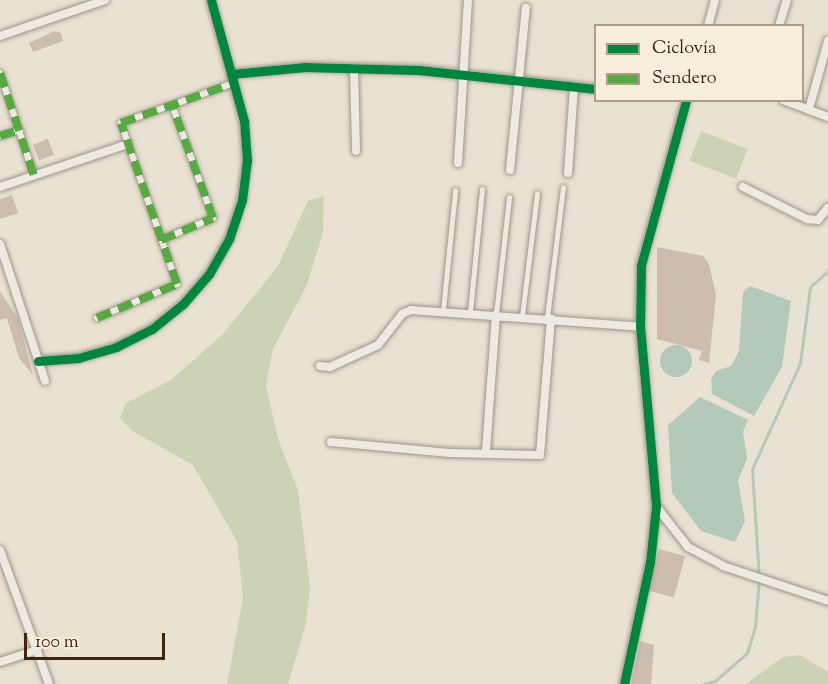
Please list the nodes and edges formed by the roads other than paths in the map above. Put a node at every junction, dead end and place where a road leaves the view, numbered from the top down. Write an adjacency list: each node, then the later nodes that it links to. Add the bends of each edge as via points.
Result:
1 (105, 0): 9 (street)
2 (211, 0): 14 (street)
3 (468, 0): 13 (street)
4 (715, 0): 7 (street)
5 (787, 0): 8 (street)
6 (526, 8): 15 (street)
7 (709, 24)
8 (780, 24)
9 (0, 36)
10 (828, 42): 21 (street)
11 (354, 68): 13 (street); 14 (street, via 305,67); 26 (street)
12 (0, 73): 23 (street)
13 (464, 75): 15 (street); 27 (street)
14 (232, 79): 20 (street); 48 (street, via 246,141 242,201 229,238 209,274 183,304 143,333 78,358)
15 (519, 82): 16 (street); 28 (street)
16 (574, 87): 17 (street); 29 (street)
17 (594, 89)
18 (685, 102): 47 (street, via 649,224 641,265)
19 (789, 102): 21 (street)
20 (172, 105): 25 (street, via 121,123); 39 (street, via 213,218)
21 (808, 109): 22 (street)
22 (828, 117)
23 (20, 130): 24 (street); 30 (street)
24 (0, 136)
25 (128, 144): 30 (street); 39 (street)
26 (356, 151)
27 (458, 163)
28 (510, 170)
29 (568, 173)
30 (34, 176): 31 (street)
31 (0, 187)
32 (743, 187): 38 (street, via 807,219 818,220)
33 (563, 188): 46 (lane)
34 (482, 190): 42 (lane)
35 (454, 191): 41 (lane)
36 (537, 194): 44 (lane)
37 (509, 198): 43 (lane)
38 (828, 207)
39 (161, 240): 45 (street, via 177,284)
40 (0, 244): 48 (street)
41 (443, 310): 42 (street); 49 (street, via 402,314 378,345 330,367)
42 (470, 312): 43 (street)
43 (496, 314): 44 (street); 52 (street)
44 (522, 316): 46 (street)
45 (98, 318)
46 (549, 318): 47 (street); 52 (street, via 540,455)
47 (640, 327): 53 (street)
48 (38, 361): 50 (street)
49 (320, 366)
50 (45, 381)
51 (331, 442): 52 (street, via 449,453)
52 (486, 451)
53 (656, 506): 55 (street, via 688,547 723,566); 59 (street, via 650,562)
54 (0, 550): 56 (street)
55 (828, 601)
56 (37, 650): 57 (street); 58 (street)
57 (0, 662)
58 (49, 684)
59 (624, 684)

